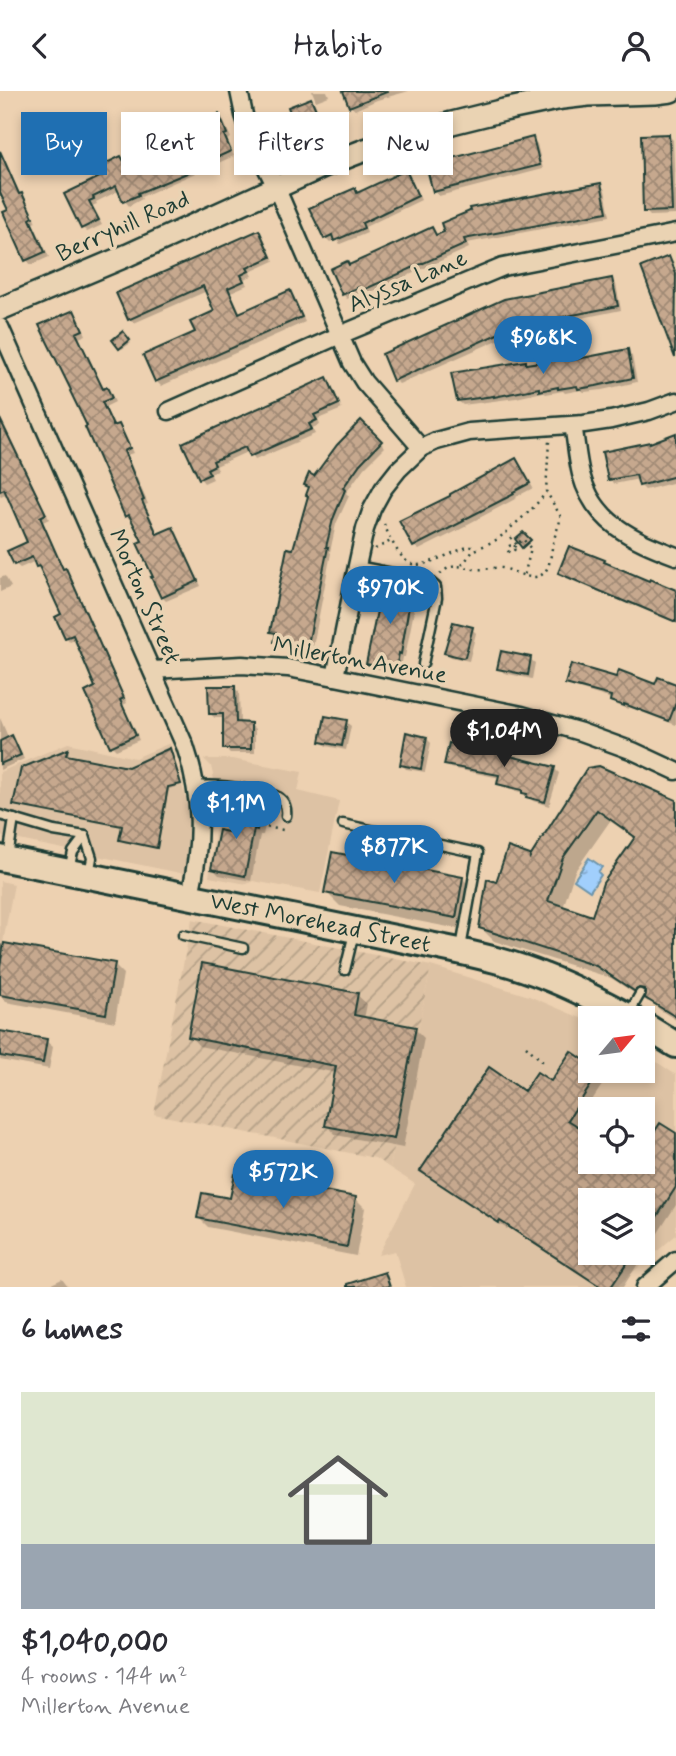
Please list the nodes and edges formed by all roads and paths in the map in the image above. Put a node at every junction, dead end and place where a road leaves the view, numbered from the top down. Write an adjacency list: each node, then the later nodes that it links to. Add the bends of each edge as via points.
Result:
1 (239, 91): 3 (street, via 253,141)
2 (671, 91): 3 (street, Berryhill Road, via 588,95 504,110 365,150)
3 (276, 187): 5 (street, Berryhill Road); 7 (street)
4 (676, 233): 7 (street, Alyssa Lane, via 503,267)
5 (0, 309)
6 (0, 327): 25 (street, Morton Street)
7 (340, 335): 9 (street, Alyssa Lane); 12 (street, via 364,381)
8 (676, 401): 10 (street, via 611,420)
9 (169, 411)
10 (573, 425): 12 (street, via 469,432); 19 (street, via 581,474 602,515 621,532)
11 (550, 438): 13 (path)
12 (421, 448): 21 (street, via 398,470 372,509)
13 (547, 493): 15 (path); 22 (path, via 561,517 549,565 537,577)
14 (381, 517): 16 (path)
15 (506, 532): 17 (path); 22 (path, via 515,546 523,539 531,549)
16 (391, 541): 17 (path, via 405,559 418,565 470,546); 18 (path)
17 (476, 548): 20 (path)
18 (372, 551)
19 (676, 556)
20 (462, 565): 22 (path, via 501,568); 23 (path, via 445,569)
21 (357, 566): 24 (lane, via 429,580 436,587); 26 (street)
22 (524, 576)
23 (435, 579)
24 (423, 664)
25 (152, 670): 26 (street, Millerton Avenue, via 242,665); 28 (street, Morton Street, via 185,746)
26 (335, 677): 27 (street, Millerton Avenue, via 523,715 633,751)
27 (676, 771)
28 (196, 786): 30 (lane, via 227,785 277,796 284,803); 38 (street, Morton Street, via 200,833)
29 (0, 815): 31 (lane)
30 (286, 816)
31 (14, 819): 35 (lane); 36 (lane)
32 (343, 824): 42 (lane, via 478,853)
33 (260, 826): 34 (path)
34 (283, 830)
35 (85, 837): 37 (lane, via 73,852); 37 (lane, via 92,858)
36 (4, 858): 37 (main road, West Morehead Street)
37 (78, 873): 38 (main road, West Morehead Street)
38 (190, 896): 39 (main road, West Morehead Street)
39 (355, 930): 42 (main road, West Morehead Street); 43 (lane)
40 (183, 935): 41 (lane)
41 (243, 948)
42 (460, 951): 45 (main road, West Morehead Street, via 545,976)
43 (345, 970)
44 (640, 994): 46 (lane)
45 (609, 1006)
46 (637, 1006)
47 (655, 1032): 48 (main road, West Morehead Street)
48 (676, 1045)
49 (526, 1046): 50 (path)
50 (544, 1063)
51 (676, 1260): 52 (street)
52 (645, 1287)

